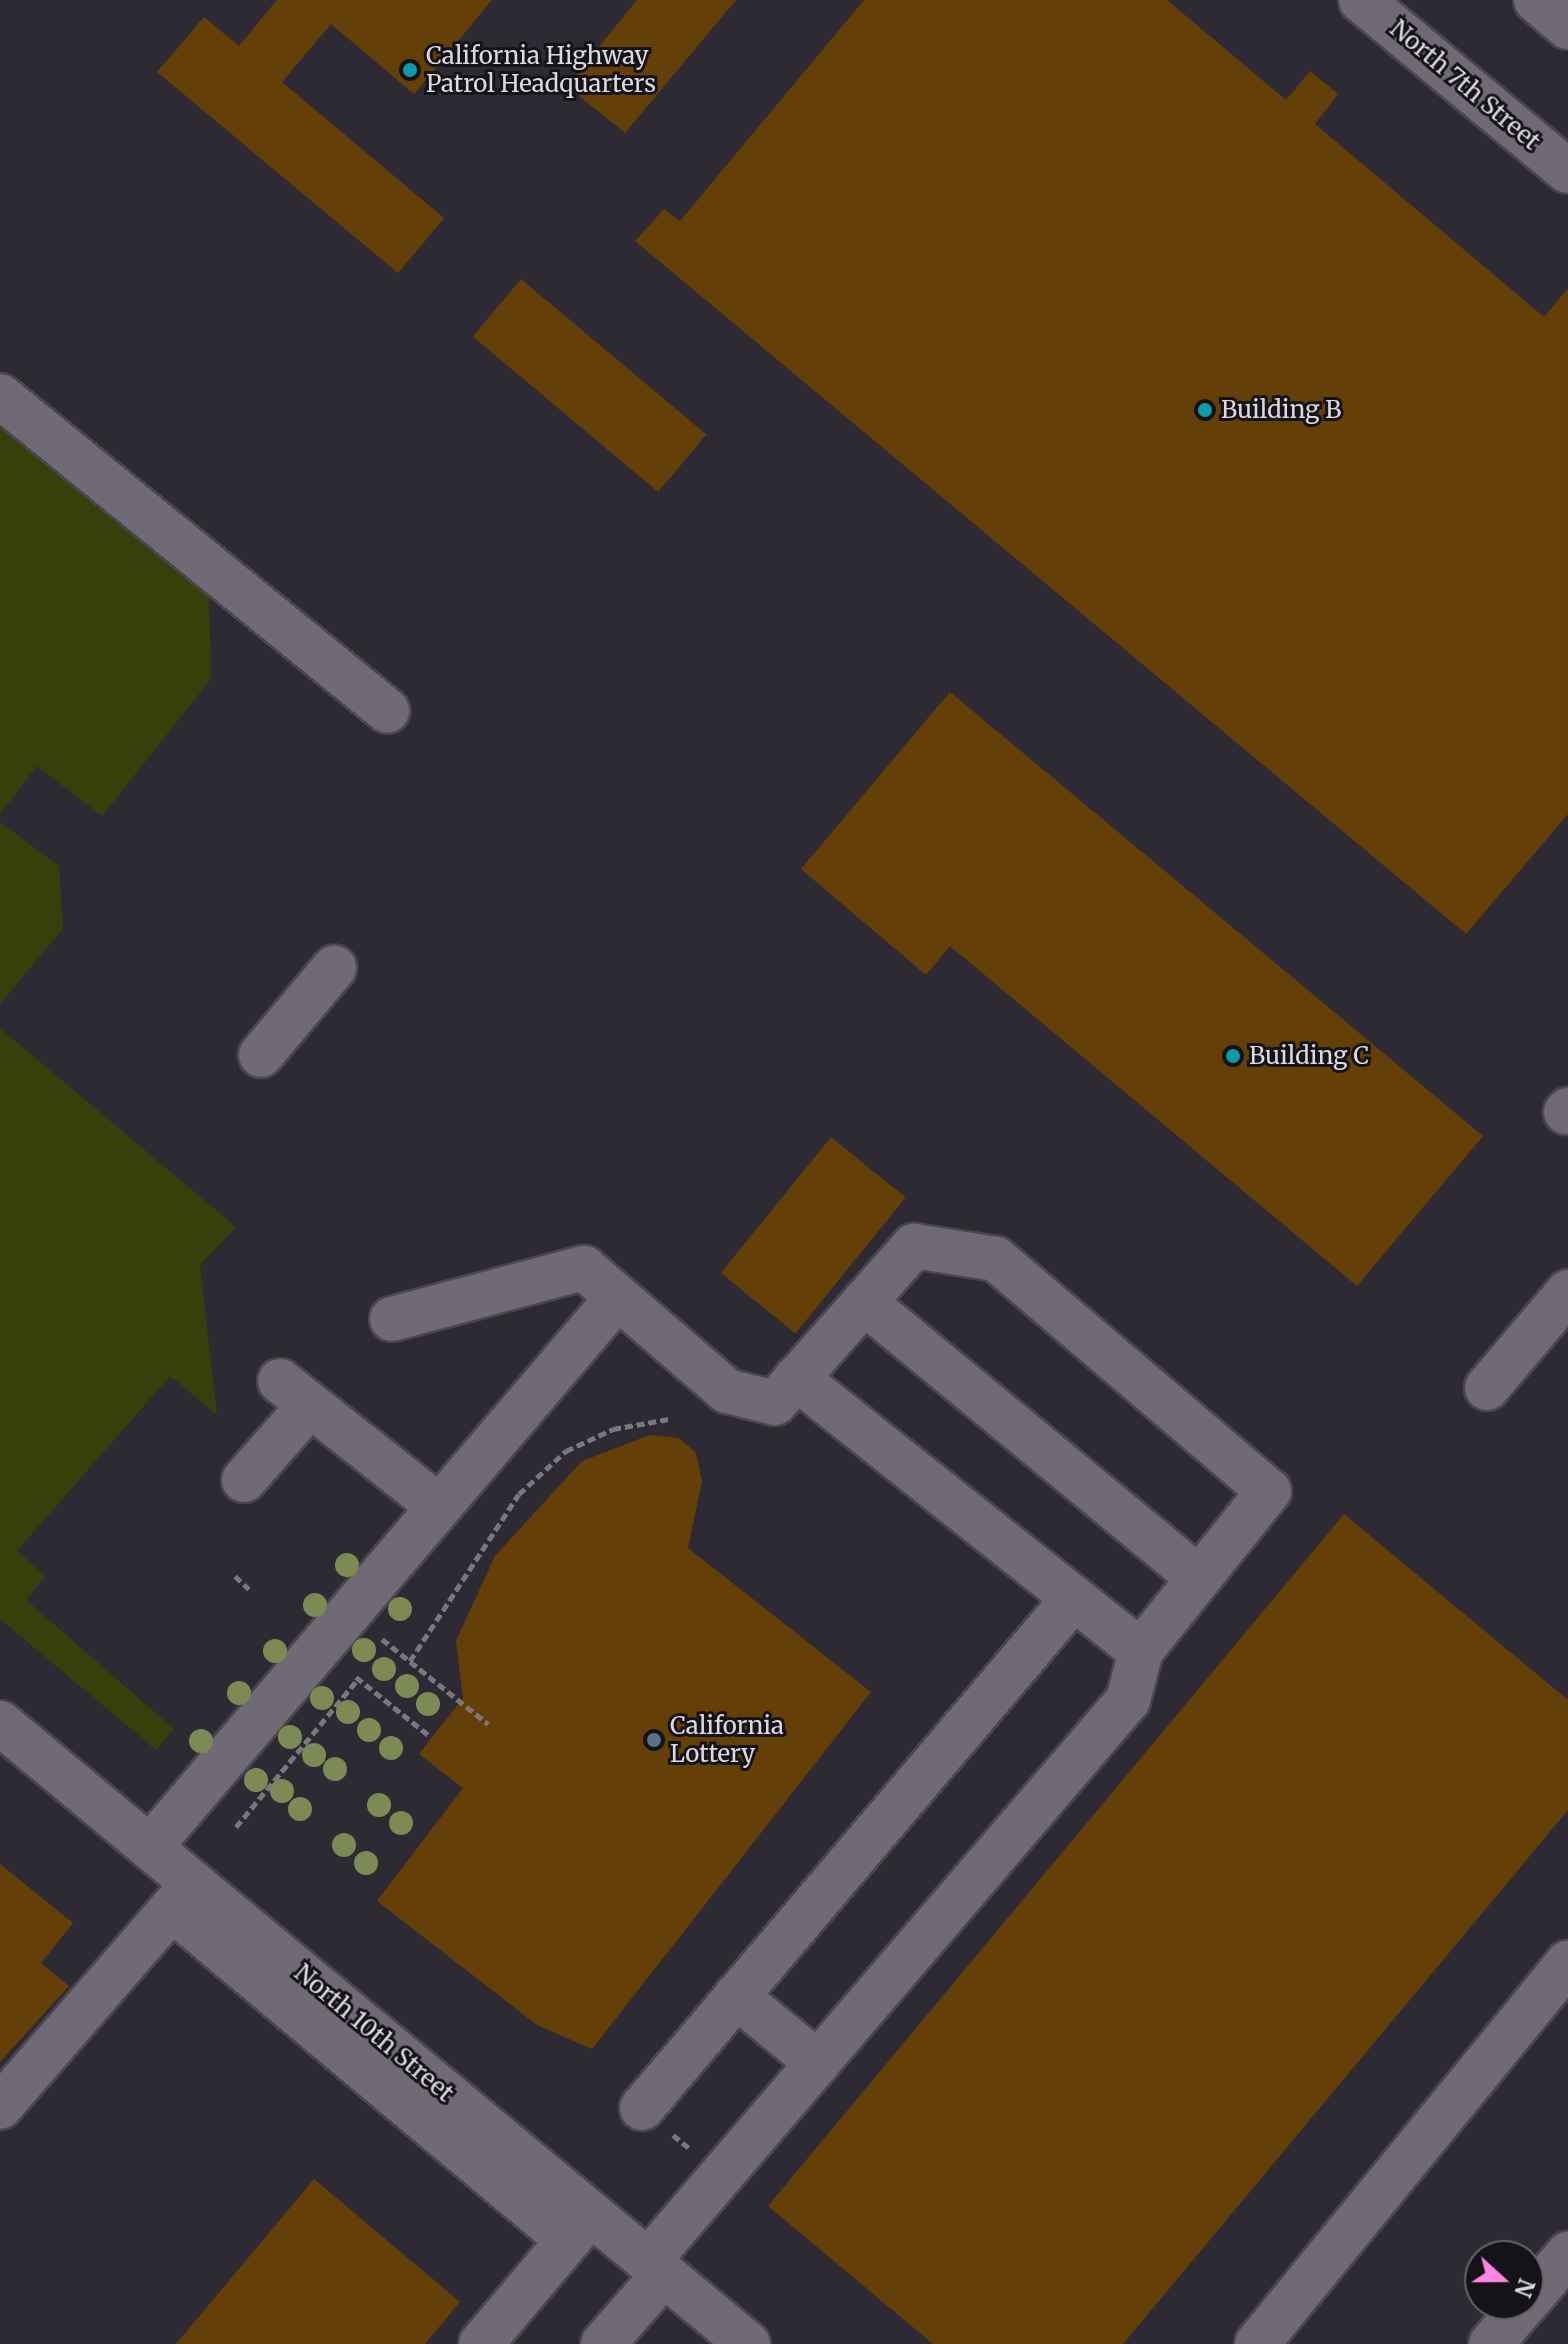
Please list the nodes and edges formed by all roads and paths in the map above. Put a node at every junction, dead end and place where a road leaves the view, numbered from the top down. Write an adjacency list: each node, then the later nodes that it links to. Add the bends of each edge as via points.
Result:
1 (1361, 0): 4 (street, North 7th Street)
2 (1536, 0): 3 (street)
3 (1568, 27)
4 (1568, 171)
5 (0, 396): 6 (street)
6 (387, 711)
7 (334, 968): 8 (street)
8 (261, 1055)
9 (1568, 1292): 14 (street)
10 (618, 1297): 12 (street, via 584,1268); 13 (street, via 727,1391 775,1403); 17 (street)
11 (864, 1302): 13 (street); 19 (street); 19 (street, via 914,1246 996,1259 1269,1491)
12 (392, 1319)
13 (796, 1378): 21 (street)
14 (1487, 1388)
15 (669, 1419): 24 (path, via 613,1429 566,1451 519,1494)
16 (244, 1480): 17 (street, via 295,1393)
17 (437, 1505): 31 (street)
18 (235, 1576): 20 (path)
19 (1199, 1578): 23 (street)
20 (249, 1589)
21 (1074, 1598): 23 (street); 34 (street)
22 (374, 1633): 24 (path)
23 (1141, 1651): 35 (street, via 1128,1700)
24 (410, 1661): 27 (path)
25 (349, 1671): 26 (path)
26 (358, 1679): 28 (path); 30 (path)
27 (488, 1724)
28 (431, 1737)
29 (6, 1741): 31 (street, North 10th Street)
30 (236, 1827)
31 (150, 1847): 32 (street, North 10th Street)
32 (183, 1896): 36 (street); 39 (street, North 10th Street)
33 (1568, 1963): 47 (street)
34 (736, 1996): 35 (street); 37 (street)
35 (818, 2063): 38 (street)
36 (0, 2107)
37 (642, 2108): 38 (path)
38 (722, 2175): 41 (street)
39 (580, 2227): 41 (street, North 10th Street); 44 (street)
40 (1568, 2254): 42 (street)
41 (656, 2267): 45 (street); 46 (street, North 10th Street)
42 (1544, 2282)
43 (1512, 2320): 48 (street)
44 (481, 2344)
45 (603, 2344)
46 (748, 2344)
47 (1257, 2344)
48 (1491, 2344)

